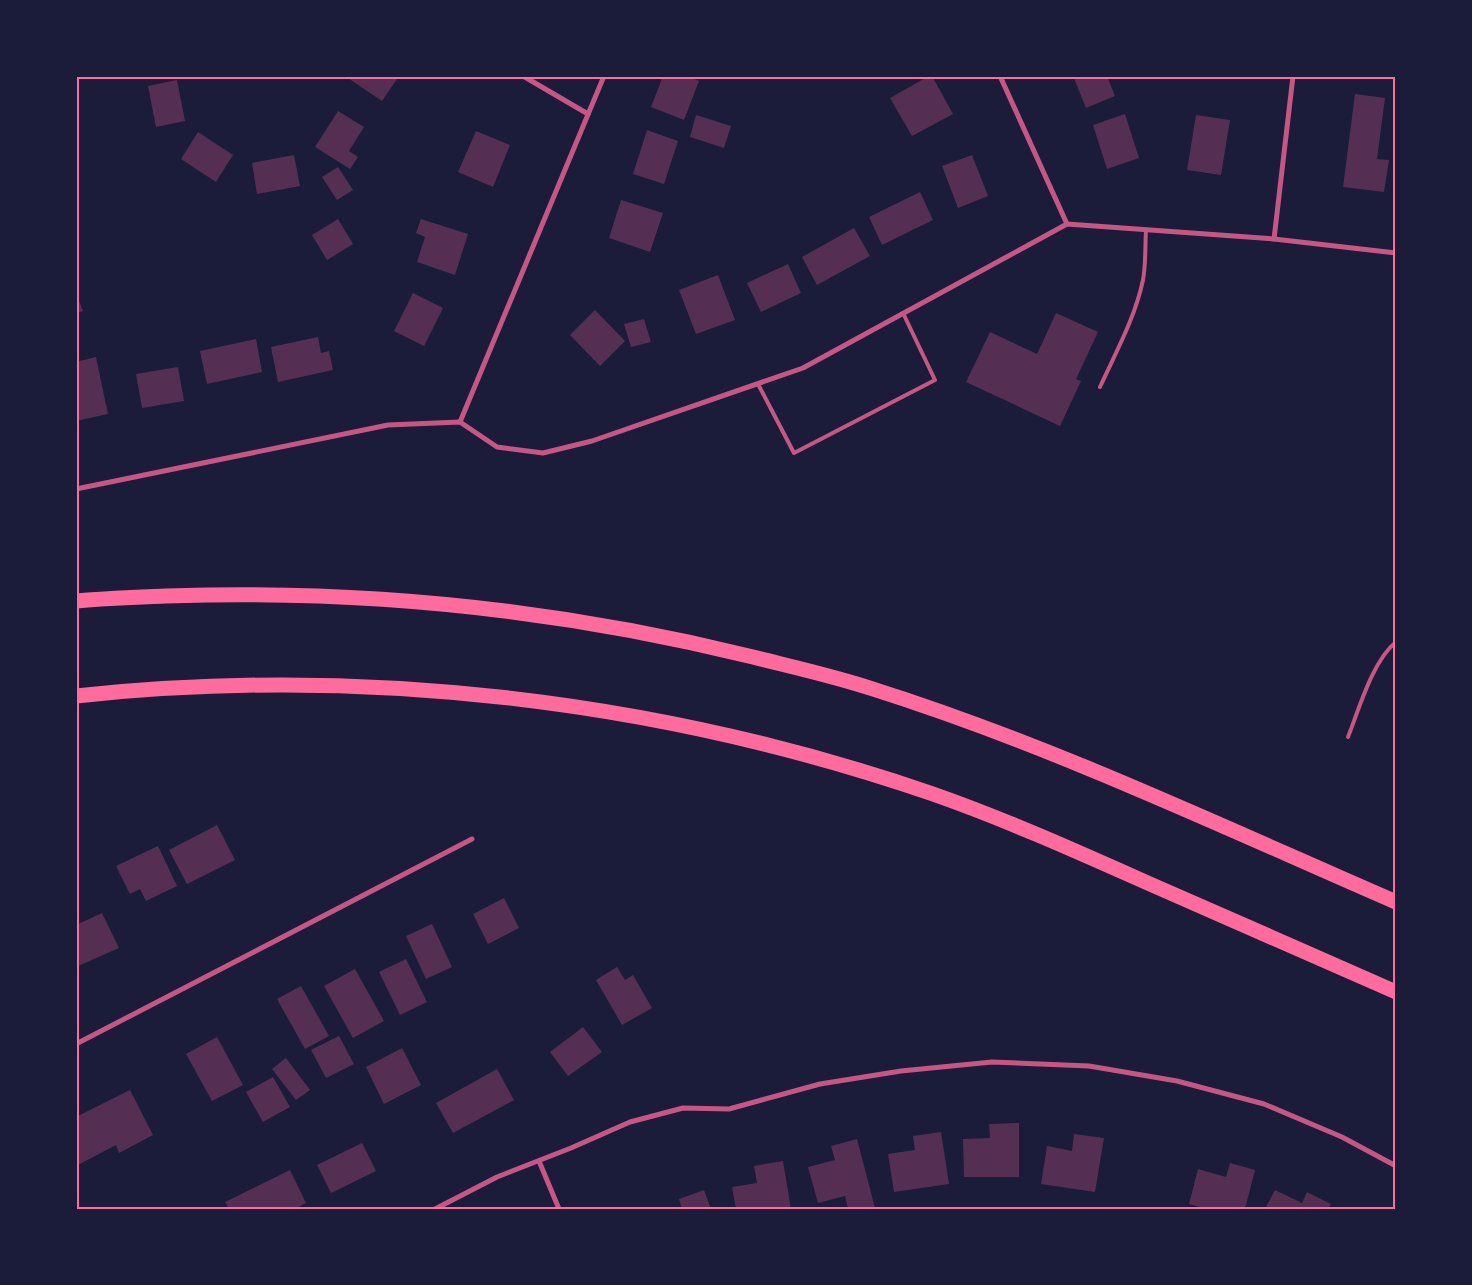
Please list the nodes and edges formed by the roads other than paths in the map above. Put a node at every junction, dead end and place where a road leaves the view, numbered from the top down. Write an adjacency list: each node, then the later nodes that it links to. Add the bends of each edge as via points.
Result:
1 (523, 76): 5 (street)
2 (604, 76): 5 (street)
3 (1000, 76): 6 (street)
4 (1293, 76): 8 (street)
5 (588, 114): 13 (street)
6 (1067, 224): 7 (street); 10 (street)
7 (1146, 230): 8 (street); 12 (lane, via 1143,278 1136,305)
8 (1274, 239): 9 (street)
9 (1396, 253)
10 (903, 313): 11 (street, via 803,368); 11 (lane, via 935,380 794,453)
11 (758, 384): 13 (street, via 592,441 543,453 497,447)
12 (1100, 387)
13 (460, 422): 14 (street, via 388,425)
14 (76, 489)
15 (76, 601): 20 (highway, via 232,595 382,599 579,620 727,650 872,688 1013,737)
16 (1396, 642): 18 (lane, via 1378,664)
17 (76, 696): 21 (highway, via 248,686 398,688 586,709 732,738 874,776 978,811)
18 (1348, 736)
19 (472, 839): 22 (street)
20 (1396, 902)
21 (1396, 992)
22 (76, 1044)
23 (539, 1161): 24 (street, via 630,1122 683,1108 729,1109 820,1084 901,1070 992,1062 1089,1066 1177,1081 1264,1104 1342,1137); 25 (street, via 497,1177); 26 (street)
24 (1396, 1166)
25 (435, 1209)
26 (558, 1209)

